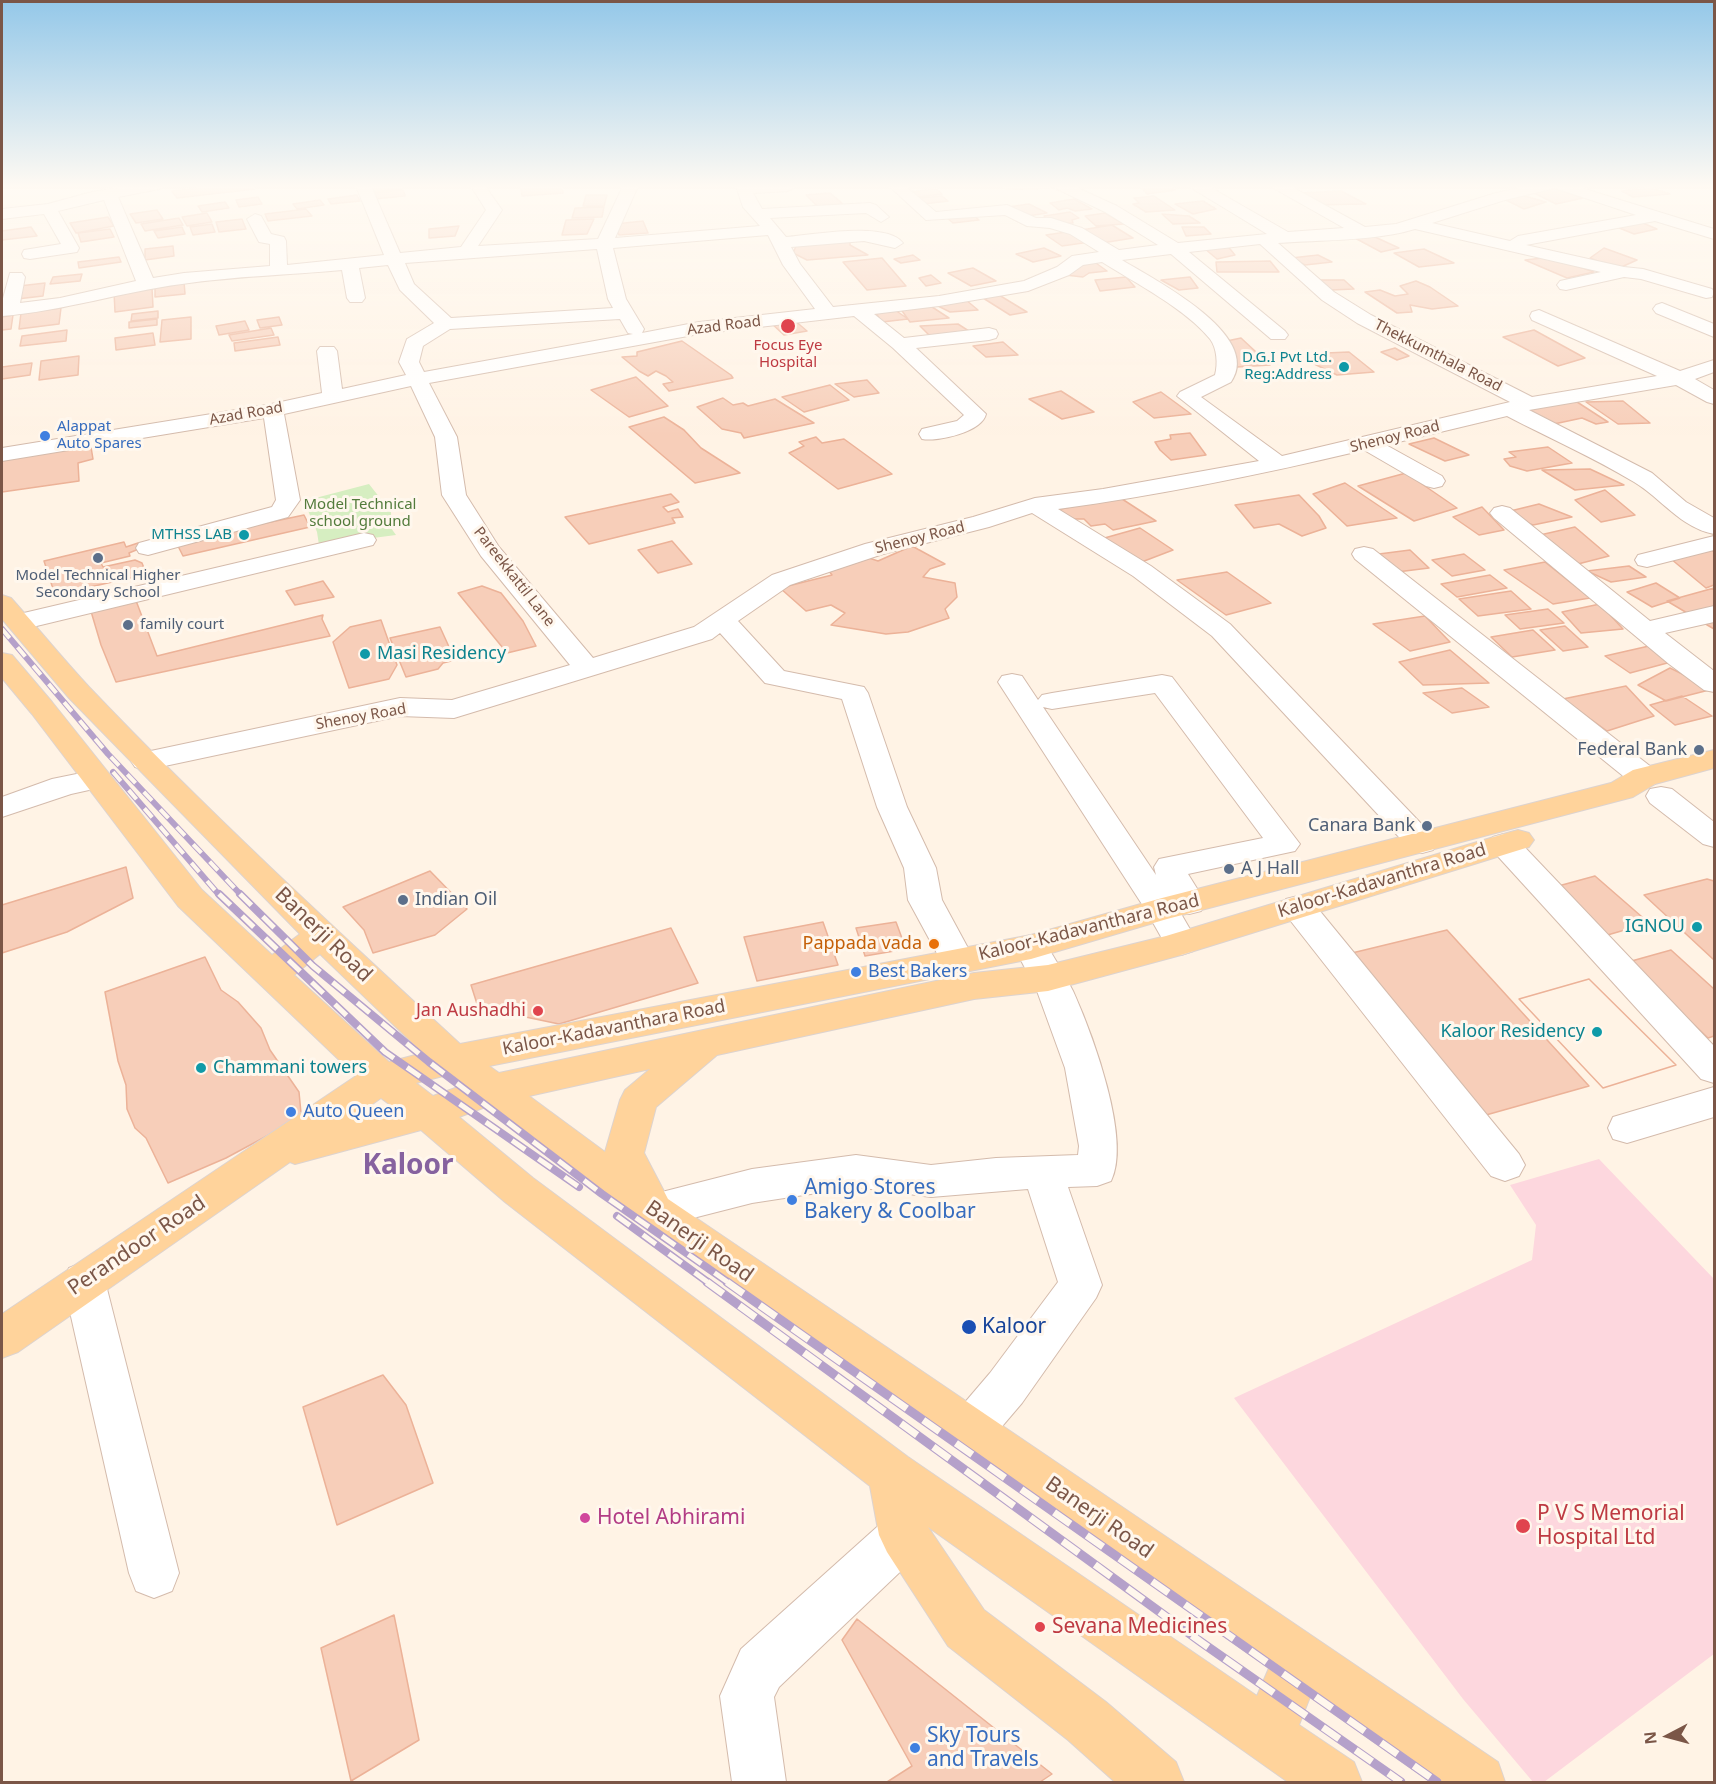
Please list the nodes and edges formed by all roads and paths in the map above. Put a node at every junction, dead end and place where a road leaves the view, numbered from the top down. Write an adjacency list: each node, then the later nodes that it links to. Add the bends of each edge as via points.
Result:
1 (140, 269): 16 (street)
2 (291, 269): 13 (street)
3 (307, 269): 18 (street)
4 (351, 269): 20 (street)
5 (398, 269): 27 (street, via 406,286)
6 (610, 269): 24 (street, via 617,299)
7 (795, 269): 25 (street)
8 (1065, 269): 23 (street, Azad Road, via 1028,286)
9 (1131, 269): 44 (street, via 1185,307 1220,338 1228,364 1224,378 1187,396)
10 (1200, 269): 30 (street)
11 (1297, 269): 39 (street, Thekkumthala Road, via 1328,296 1402,345)
12 (1612, 269): 14 (street)
13 (279, 271): 16 (street)
14 (1624, 272): 17 (street); 19 (street)
15 (16, 277): 22 (street)
16 (146, 283): 22 (street, via 60,303)
17 (1566, 285)
18 (308, 288)
19 (1706, 293)
20 (356, 298)
21 (1662, 309): 28 (street)
22 (5, 310)
23 (859, 311): 25 (street, Azad Road); 32 (street)
24 (625, 313): 27 (street); 31 (street)
25 (828, 314): 31 (street, Azad Road, via 699,328)
26 (1539, 316): 35 (street)
27 (446, 324): 36 (street, Pareekkattil Lane, via 414,343 409,362)
28 (1714, 331)
29 (989, 334): 32 (street)
30 (1278, 334)
31 (640, 339): 36 (street, Azad Road)
32 (900, 344): 41 (street, via 975,414 974,420 964,426)
33 (327, 351): 37 (street)
34 (1714, 366): 35 (street, Shenoy Road)
35 (1679, 378): 38 (street); 39 (street, Shenoy Road)
36 (416, 379): 37 (street, Azad Road); 59 (street, Pareekkattil Lane, via 446,437 454,495 490,551)
37 (333, 397): 40 (street, Azad Road)
38 (1714, 398)
39 (1520, 406): 42 (street, Shenoy Road); 48 (street, Thekkumthala Road, via 1644,478 1678,507)
40 (273, 410): 43 (street, Azad Road); 51 (street, via 288,500 285,507 280,512)
41 (930, 434)
42 (1369, 444): 44 (street, Shenoy Road); 45 (street)
43 (2, 455)
44 (1278, 464): 46 (street, Shenoy Road)
45 (1434, 482)
46 (1035, 505): 56 (street, Shenoy Road, via 874,549 781,580); 70 (street, via 1142,571 1221,630)
47 (1502, 513): 57 (street)
48 (1714, 527)
49 (364, 540): 54 (street)
50 (1714, 543): 53 (street)
51 (148, 548)
52 (1364, 554): 67 (street)
53 (1647, 560)
54 (11, 612): 63 (main road, Banerji Road, via 79,692)
55 (1714, 614): 57 (street)
56 (722, 620): 59 (street, Shenoy Road, via 703,633); 78 (street, via 775,677 854,693 892,807 920,868 925,900)
57 (1646, 630): 61 (street)
58 (2, 661): 65 (main road)
59 (588, 669): 63 (street, Shenoy Road, via 454,709 400,706)
60 (1012, 682): 72 (street)
61 (1714, 684)
62 (1052, 701): 72 (street, via 1162,683 1284,844 1170,867)
63 (138, 753): 65 (main road); 74 (main road, Banerji Road)
64 (1714, 759): 67 (main road, Kaloor-Kadavanthara Road)
65 (90, 771): 68 (street, via 63,786); 77 (main road, via 190,898)
66 (1714, 779): 67 (main road, Kaloor-Kadavanthra Road)
67 (1653, 786): 69 (street); 70 (main road, Kaloor-Kadavanthara Road, via 1622,790); 71 (main road, Kaloor-Kadavanthra Road)
68 (2, 807)
69 (1714, 837)
70 (1422, 843): 72 (main road, Kaloor-Kadavanthara Road)
71 (1504, 844): 73 (main road, Kaloor-Kadavanthra Road); 81 (street)
72 (1176, 906): 75 (street); 76 (main road, Kaloor-Kadavanthara Road)
73 (1298, 907): 75 (main road, Kaloor-Kadavanthra Road); 88 (street)
74 (321, 935): 77 (main road); 80 (main road, Banerji Road)
75 (1181, 943): 76 (main road, Kaloor-Kadavanthra Road)
76 (1039, 962): 78 (main road, Kaloor-Kadavanthara Road); 89 (street, via 1084,1068 1099,1146 1097,1170)
77 (271, 974): 82 (main road)
78 (966, 974): 79 (main road, Kaloor-Kadavanthara Road); 80 (main road, Kaloor-Kadavanthara Road)
79 (704, 1044): 83 (main road, Kaloor-Kadavanthara Road); 90 (main road, via 639,1100 624,1153)
80 (453, 1059): 82 (main road, Kaloor-Kadavanthara Road); 83 (main road, Banerji Road)
81 (1714, 1069)
82 (382, 1078): 85 (main road); 87 (main road, Perandoor Road)
83 (494, 1089): 85 (main road, Kaloor-Kadavanthara Road); 90 (main road, Banerji Road)
84 (1714, 1102): 86 (street)
85 (428, 1113): 87 (main road, Perandoor Road); 94 (main road, via 529,1198)
86 (1627, 1128)
87 (272, 1154): 91 (main road, Perandoor Road)
88 (1505, 1165)
89 (1042, 1172): 90 (street, via 931,1181 855,1171 752,1186); 93 (street, via 1081,1285)
90 (654, 1211): 93 (main road, Banerji Road)
91 (84, 1281): 92 (main road, Perandoor Road); 96 (street)
92 (2, 1338)
93 (971, 1429): 97 (main road, Banerji Road)
94 (891, 1473): 95 (main road); 98 (main road)
95 (904, 1535): 99 (street, via 760,1668 747,1696); 100 (main road, via 966,1628 1087,1721)
96 (154, 1573)
97 (1299, 1658): 98 (main road); 102 (main road, Banerji Road)
98 (1268, 1734): 101 (main road)
99 (759, 1782)
100 (1156, 1782)
101 (1334, 1782)
102 (1478, 1782)

